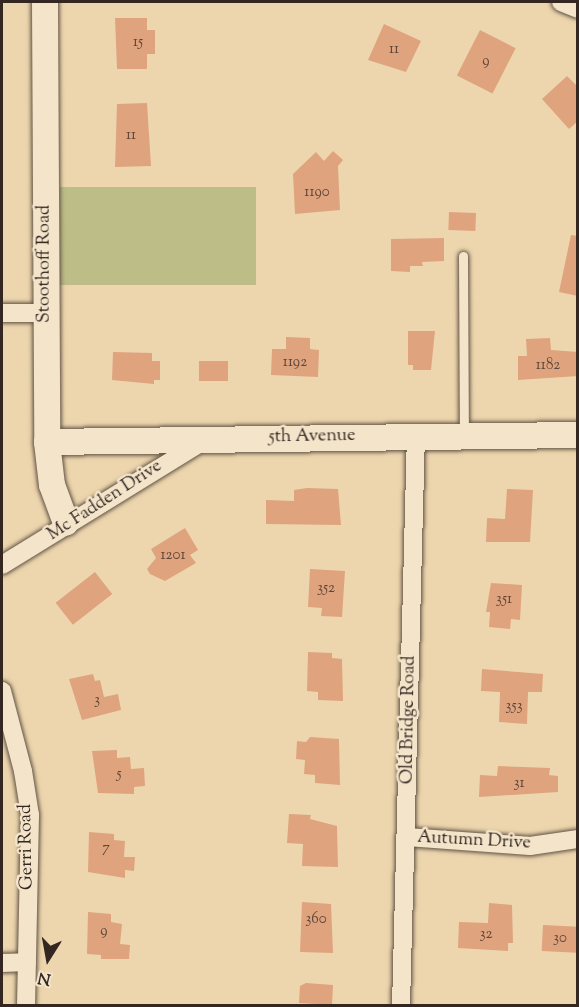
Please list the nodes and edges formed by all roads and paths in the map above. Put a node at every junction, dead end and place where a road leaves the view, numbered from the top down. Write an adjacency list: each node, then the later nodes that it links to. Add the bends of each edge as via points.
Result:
1 (45, 2): 6 (street, Stoothoff Road)
2 (561, 2): 3 (street)
3 (578, 9)
4 (464, 256): 8 (lane)
5 (2, 313): 6 (street)
6 (44, 313): 11 (street, Stoothoff Road)
7 (416, 435): 8 (street, 5th Avenue); 10 (street, 5th Avenue); 15 (street, Old Bridge Road)
8 (464, 435): 9 (street, 5th Avenue)
9 (578, 435)
10 (209, 438): 11 (street, 5th Avenue); 12 (street, Mc Fadden Drive, via 153,469 109,501)
11 (47, 442): 12 (street, Stoothoff Road, via 52,485)
12 (66, 523): 13 (street, Mc Fadden Drive, via 34,548)
13 (2, 565)
14 (2, 691): 17 (street, Gerri Road, via 30,815)
15 (407, 837): 16 (street, Autumn Drive, via 530,846); 20 (street, Old Bridge Road)
16 (578, 839)
17 (27, 962): 18 (street); 19 (street, Gerri Road)
18 (2, 963)
19 (26, 1005)
20 (401, 1005)

